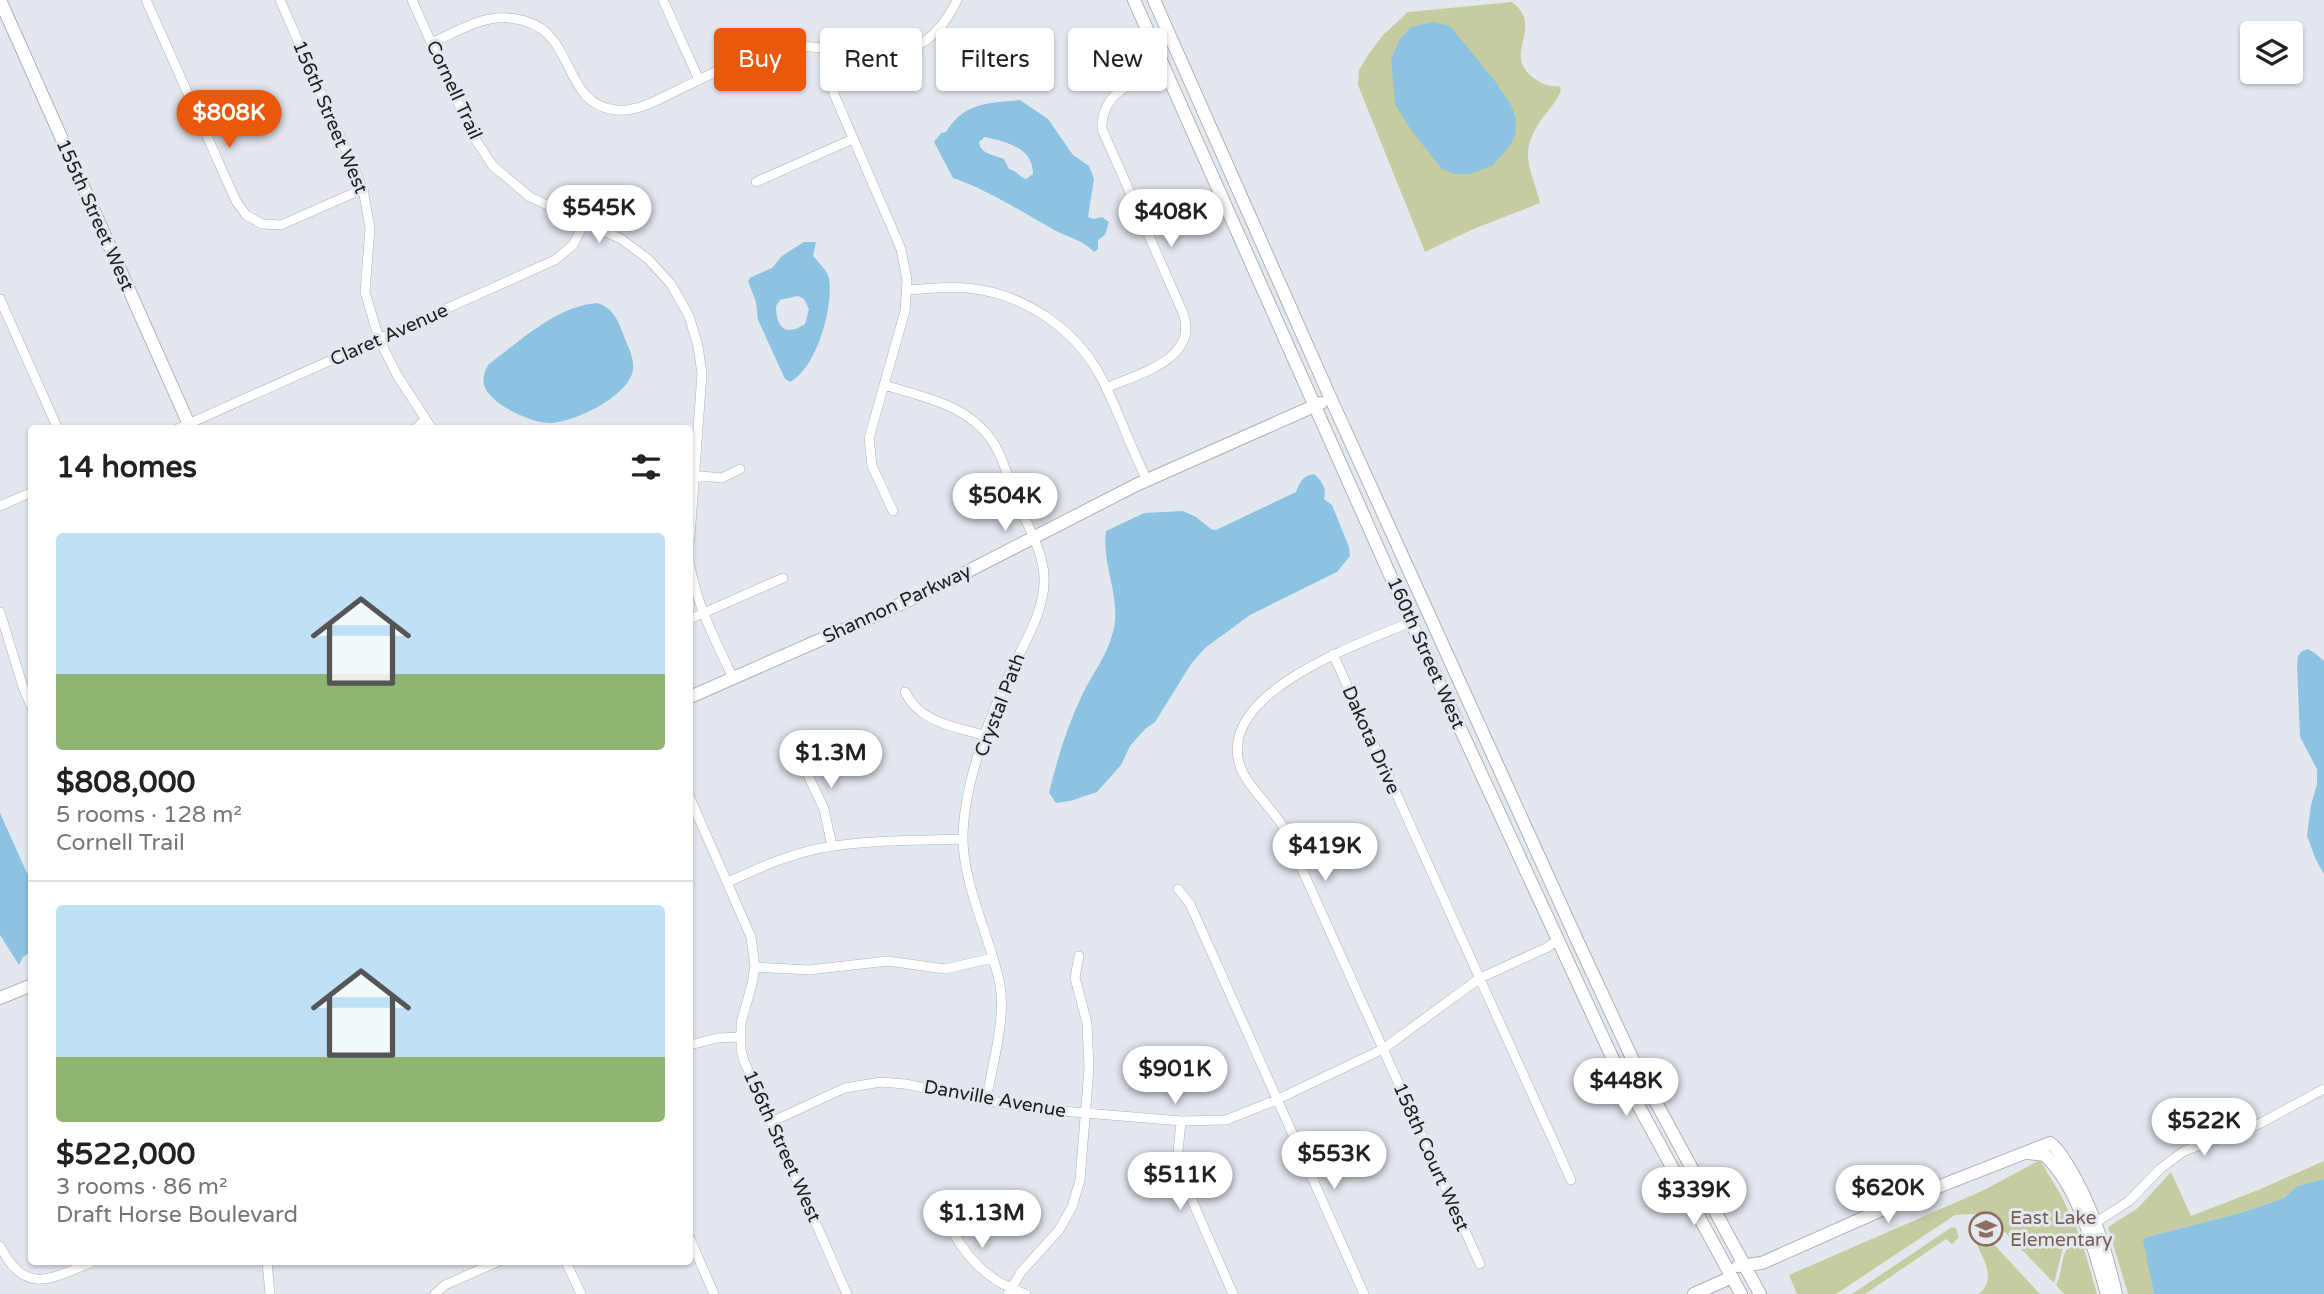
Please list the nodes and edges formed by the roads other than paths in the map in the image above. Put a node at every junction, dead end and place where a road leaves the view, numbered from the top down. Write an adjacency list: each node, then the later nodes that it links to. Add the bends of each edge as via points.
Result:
1 (146, 0): 19 (street, via 246,215 262,224 281,225)
2 (280, 0): 19 (street, 156th Street West)
3 (412, 0): 10 (street, Cornell Trail)
4 (663, 0): 14 (street)
5 (957, 0): 11 (street, via 938,31)
6 (1135, 0): 9 (main road, 160th Street West)
7 (1154, 0): 26 (main road, 160th Street West)
8 (1, 3): 30 (main road, 155th Street West)
9 (1147, 28)
10 (431, 43): 14 (street, via 487,19 521,20 553,39 577,87 593,103 621,111 648,105); 20 (street, Cornell Trail, via 472,136 494,166 530,197)
11 (922, 43)
12 (820, 47): 14 (street, via 773,49)
13 (1167, 77): 27 (main road, 160th Street West)
14 (699, 80)
15 (835, 91): 17 (street)
16 (1120, 91): 25 (street, via 1105,109 1102,129 1183,313 1186,334 1171,358)
17 (853, 139): 18 (street); 21 (street, via 901,248)
18 (756, 182)
19 (363, 189): 23 (street, 156th Street West, via 370,228 365,292)
20 (585, 222): 23 (street, Claret Avenue, via 573,245 555,260); 34 (street, Cornell Trail, via 621,239 648,259 671,284 689,316 702,374)
21 (907, 290): 24 (street); 25 (street, via 976,289 1022,303 1071,337)
22 (0, 299): 29 (street)
23 (379, 339): 28 (street, 156th Street West); 31 (street, Claret Avenue)
24 (884, 385): 40 (street, via 869,449); 41 (street, Crystal Path, via 950,405 983,429 1000,455)
25 (1106, 388): 37 (street)
26 (1331, 399): 27 (main road, Shannon Parkway); 71 (main road, 160th Street West)
27 (1315, 405): 37 (main road, Shannon Parkway); 47 (main road, 160th Street West)
28 (425, 420): 32 (street); 33 (street, 156th Street West)
29 (56, 425)
30 (185, 425)
31 (190, 425)
32 (419, 425)
33 (429, 425)
34 (693, 465)
35 (740, 468): 36 (street, via 722,478)
36 (693, 475)
37 (1147, 480): 41 (main road, Shannon Parkway)
38 (28, 494): 39 (street)
39 (0, 506)
40 (893, 511)
41 (1032, 538): 50 (main road, Shannon Parkway, via 920,595); 54 (street, Crystal Path, via 1043,566 1042,601)
42 (783, 578): 45 (street)
43 (693, 585): 45 (street)
44 (0, 612): 48 (street)
45 (704, 612): 46 (street); 50 (street)
46 (693, 618)
47 (1411, 622): 49 (street); 61 (main road, 160th Street West)
48 (3, 633): 53 (street)
49 (1333, 654): 65 (street, Dakota Drive); 70 (street, 158th Court West, via 1289,679 1247,721 1238,743 1241,767 1282,825)
50 (733, 678): 52 (main road, Shannon Parkway)
51 (905, 692): 54 (street, via 926,717)
52 (693, 696)
53 (28, 698)
54 (986, 736): 57 (street, Crystal Path, via 967,797)
55 (798, 741): 58 (street, via 824,809)
56 (693, 805): 59 (street, 156th Street West)
57 (963, 839): 58 (street); 63 (street, Crystal Path, via 970,883)
58 (832, 846): 59 (street, via 795,854)
59 (727, 882): 64 (street, 156th Street West, via 750,931)
60 (1178, 889): 73 (street, via 1190,904)
61 (1558, 940): 65 (street, Danville Avenue); 71 (main road, via 1568,940 1612,1030); 78 (main road, 160th Street West, via 1612,1057)
62 (1079, 956): 75 (street, via 1075,978 1089,1042)
63 (993, 958): 64 (street, via 945,969 888,961 809,970); 74 (street, Crystal Path, via 1001,1003)
64 (755, 967): 68 (street, 156th Street West)
65 (1480, 978): 70 (street, Danville Avenue); 79 (street, Dakota Drive)
66 (28, 987): 67 (main road)
67 (0, 998)
68 (741, 1037): 69 (street); 77 (street, 156th Street West, via 744,1061)
69 (693, 1044)
70 (1383, 1049): 73 (street, Danville Avenue); 84 (street, 158th Court West)
71 (1630, 1052): 89 (main road, 160th Street West)
72 (2324, 1089): 81 (street, via 2264,1122 2184,1151 2129,1202)
73 (1276, 1100): 76 (street, Danville Avenue, via 1226,1120); 99 (street)
74 (986, 1101): 75 (street, Danville Avenue); 77 (street, Danville Avenue, via 881,1082 845,1088)
75 (1086, 1114): 76 (street, Danville Avenue); 91 (street, via 1080,1180 1072,1207)
76 (1181, 1121): 98 (street, via 1178,1152 1184,1182)
77 (771, 1122): 96 (street, 156th Street West)
78 (1661, 1148): 89 (main road, via 1678,1166 1734,1264); 90 (main road, 160th Street West)
79 (1571, 1180)
80 (946, 1218): 91 (street, via 970,1259)
81 (2091, 1225): 89 (main road, via 2048,1157 2024,1154); 104 (main road); 105 (main road)
82 (0, 1246): 85 (street, via 9,1266 30,1282 44,1282)
83 (693, 1247): 95 (street)
84 (1480, 1264)
85 (85, 1265)
86 (267, 1265): 92 (street)
87 (490, 1265): 93 (street)
88 (567, 1265): 94 (street)
89 (1745, 1267): 103 (main road, 160th Street West)
90 (1732, 1278): 100 (main road); 101 (main road, 160th Street West); 102 (main road, via 1743,1281)
91 (1009, 1291): 97 (street)
92 (270, 1294)
93 (435, 1294)
94 (581, 1294)
95 (714, 1294)
96 (847, 1294)
97 (1026, 1294)
98 (1233, 1294)
99 (1364, 1294)
100 (1694, 1294)
101 (1741, 1294)
102 (1751, 1294)
103 (1759, 1294)
104 (2107, 1294)
105 (2116, 1294)

